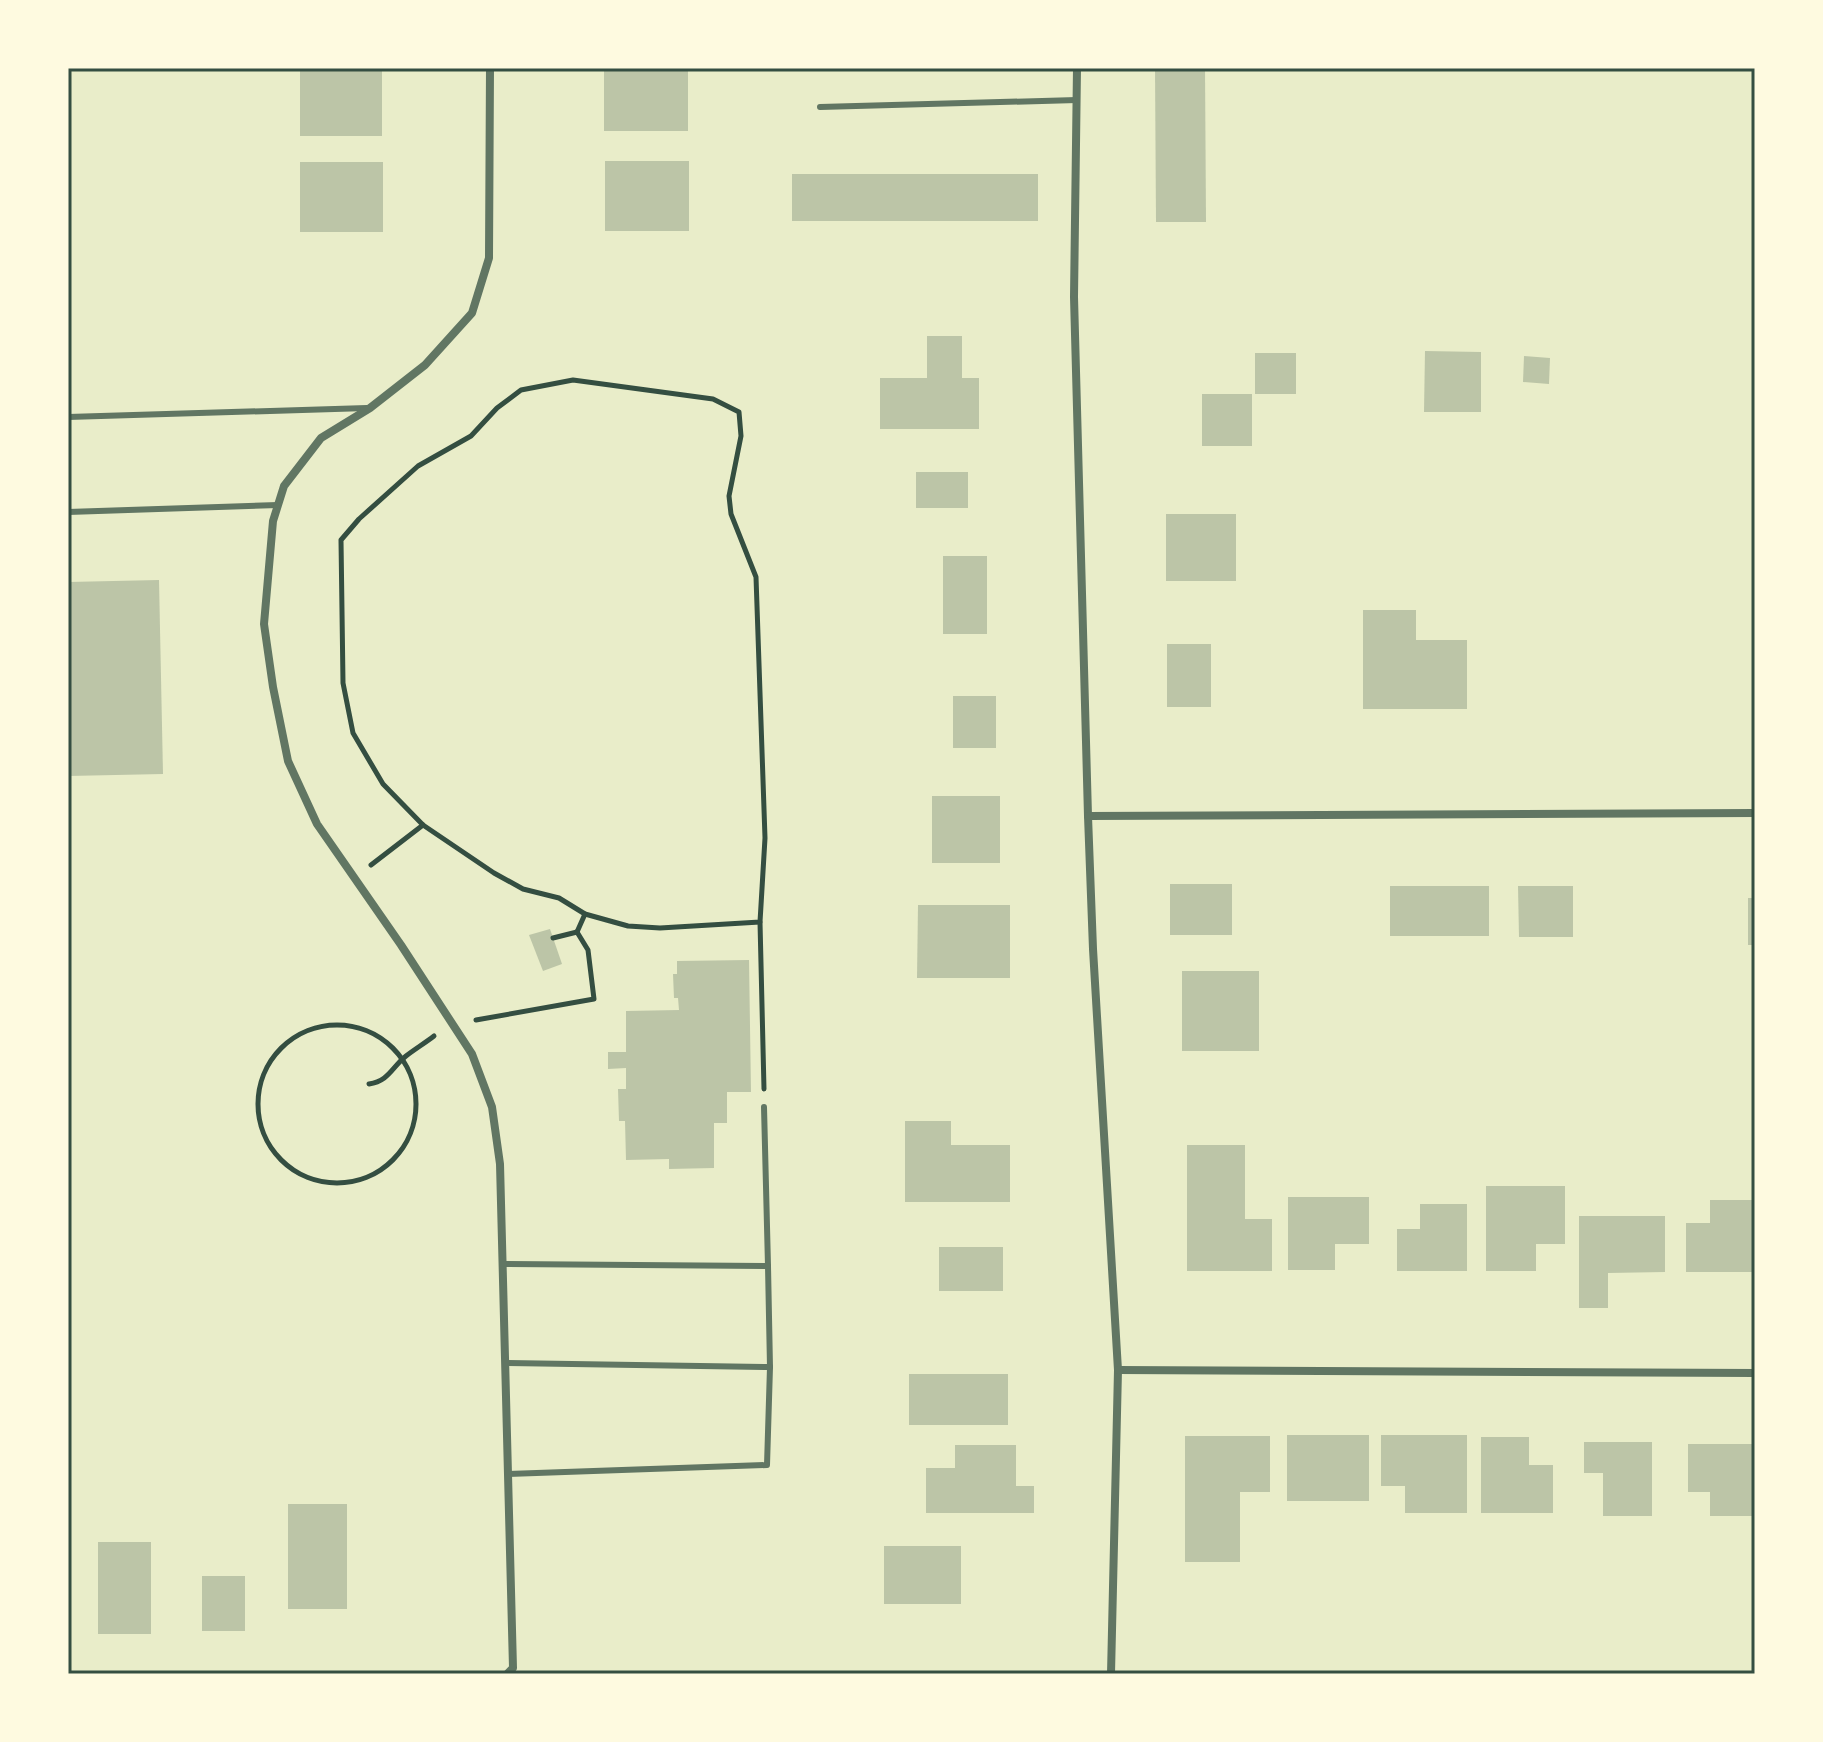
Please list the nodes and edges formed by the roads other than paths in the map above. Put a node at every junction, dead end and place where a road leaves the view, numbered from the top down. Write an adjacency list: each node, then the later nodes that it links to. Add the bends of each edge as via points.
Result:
1 (490, 68): 5 (street, via 489,258 472,313 425,365)
2 (1077, 68): 3 (street)
3 (1077, 100): 4 (lane); 10 (street, via 1074,297)
4 (820, 107)
5 (370, 408): 6 (lane); 7 (street, via 321,438 284,486)
6 (68, 417)
7 (278, 505): 8 (lane); 12 (street, via 264,624 288,761 317,824 472,1054 492,1107)
8 (68, 512)
9 (1755, 813): 10 (street)
10 (1088, 816): 16 (street)
11 (764, 1107): 13 (lane)
12 (503, 1264): 13 (lane); 14 (street)
13 (768, 1266): 15 (lane)
14 (505, 1363): 15 (lane); 18 (street)
15 (770, 1367): 18 (lane, via 767,1465)
16 (1118, 1370): 17 (street); 20 (street)
17 (1755, 1373)
18 (508, 1474): 19 (street, via 513,1668)
19 (507, 1674)
20 (1111, 1674)

